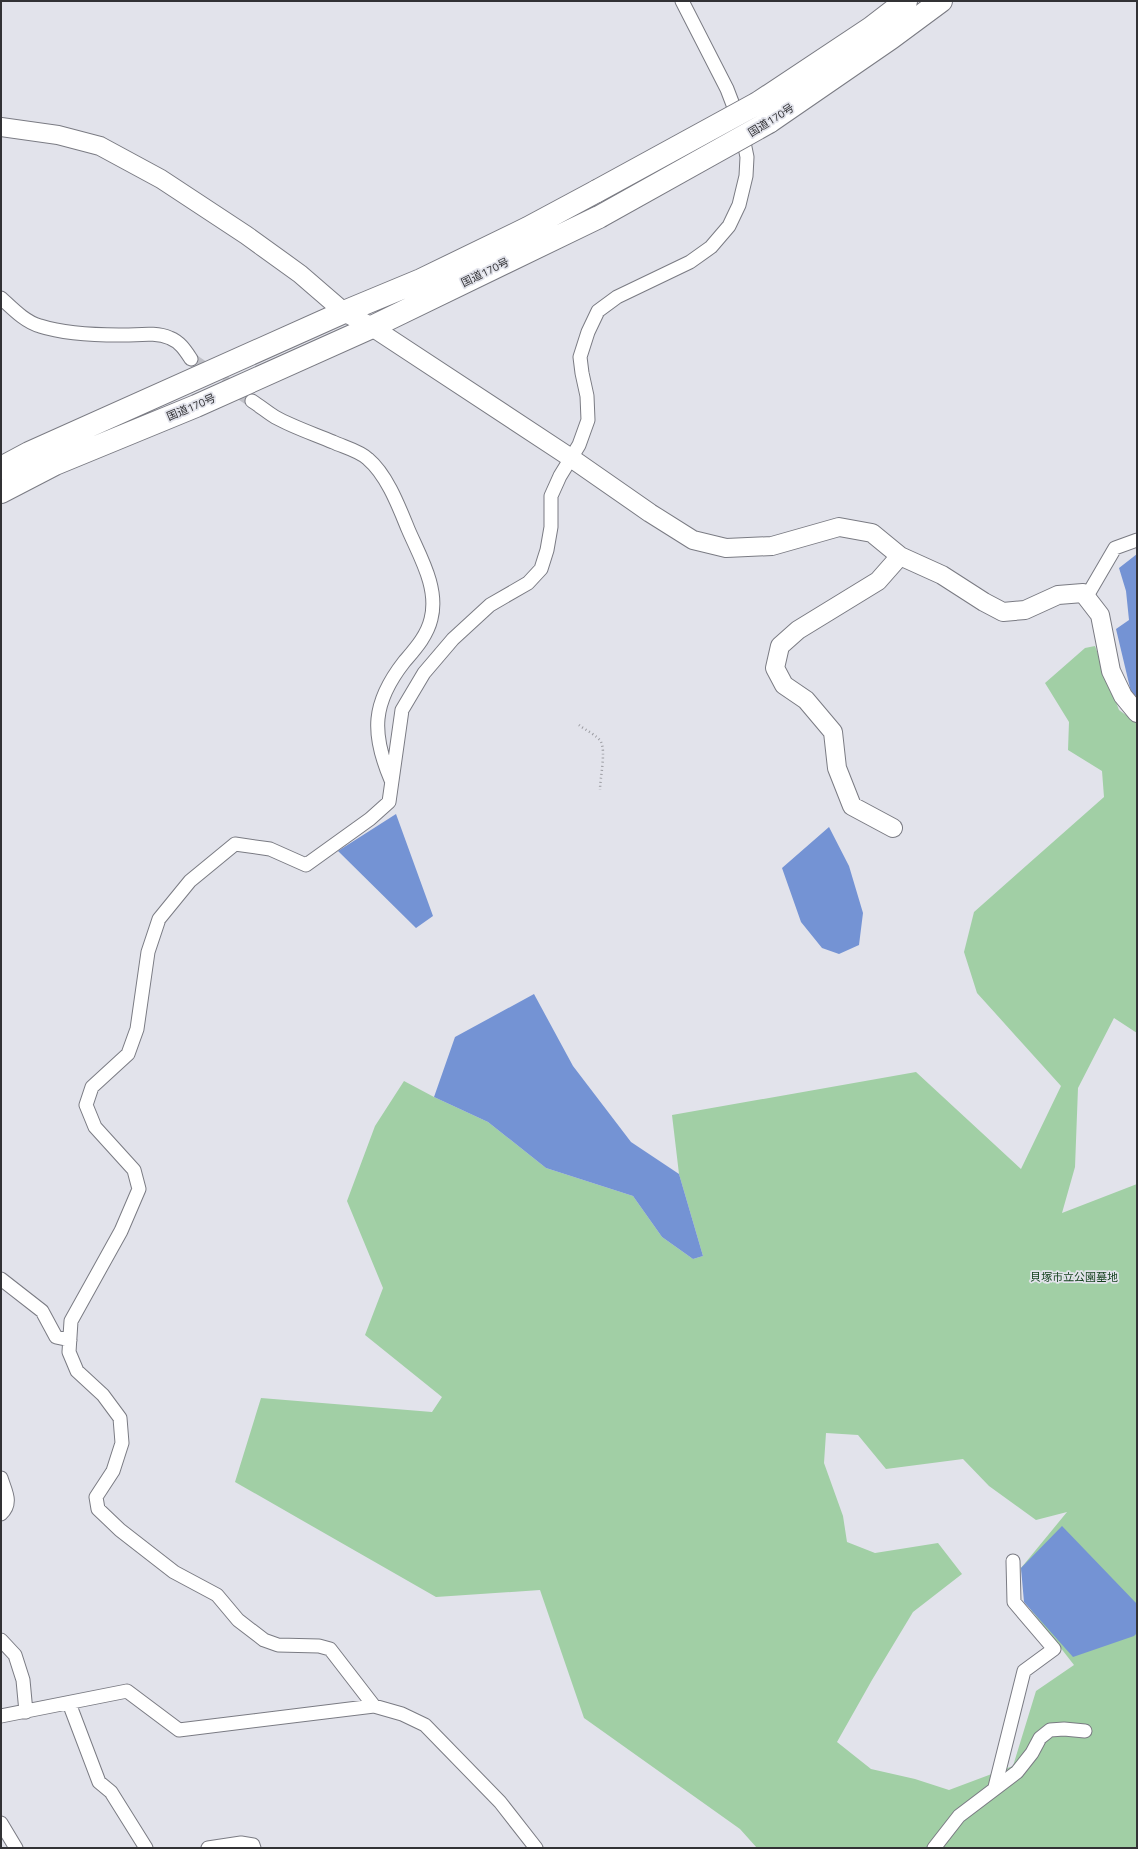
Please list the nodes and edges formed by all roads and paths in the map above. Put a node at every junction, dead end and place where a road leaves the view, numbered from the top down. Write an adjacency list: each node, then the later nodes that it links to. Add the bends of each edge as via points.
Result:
1 (682, 1): 10 (street, via 727,89 740,123 747,157 746,176 739,205 729,226 711,247 690,262 617,297 598,311 580,357 587,396 588,420)
2 (906, 1): 6 (highway, 国道170号, bridge, via 871,28 758,103 528,228 420,280)
3 (941, 1): 7 (highway, 国道170号, bridge, via 769,122 599,217)
4 (1, 126): 6 (street, via 58,135 100,146 161,179 300,274)
5 (1, 298): 8 (street, via 17,313 38,326 60,332 153,334 170,338 182,345)
6 (344, 312): 7 (street); 11 (highway, 国道170号)
7 (372, 327): 10 (street); 12 (highway, 国道170号, via 196,406 56,464)
8 (191, 359)
9 (252, 401): 18 (street, via 275,417 367,458 380,471 401,512 429,578 432,597 431,618 422,639 396,672 384,693 379,710 377,736 381,758)
10 (571, 458): 14 (street, via 650,514 693,540 726,548 772,546 839,527 872,533); 18 (street, via 551,496 551,527 541,569 528,583 490,605 453,639 424,673 402,710)
11 (1, 468)
12 (1, 492)
13 (1137, 540): 15 (street, via 1115,548 1087,596)
14 (900, 556): 15 (street, via 942,575 1003,612 1025,610 1058,595); 20 (street, via 878,581 798,630 780,646 775,668 784,685 806,700 833,732 837,768 852,806)
15 (1083, 593): 16 (street, via 1100,615 1111,671 1123,696)
16 (1137, 713)
17 (579, 725): 19 (path, via 596,737 604,750)
18 (392, 782): 22 (street, via 388,802 370,819 306,865 270,849 235,844 190,881 159,919 148,952 137,1029 128,1054 92,1087 86,1105 95,1127 134,1170 139,1189 121,1231 71,1321)
19 (600, 790)
20 (894, 828)
21 (1, 1280): 22 (street, via 42,1311 56,1337)
22 (70, 1340): 28 (street, via 69,1352 77,1371 103,1395 120,1418 122,1443 113,1471 96,1497 98,1509 120,1530 174,1572 217,1594 238,1620 264,1640 278,1645 319,1646 330,1649)
23 (1, 1478): 24 (street, via 9,1502)
24 (1, 1513)
25 (1013, 1561): 32 (street, via 1014,1602 1054,1649 1024,1671)
26 (1, 1640): 29 (street, via 15,1655 23,1680)
27 (69, 1703): 28 (street, via 127,1691 179,1730); 29 (street); 35 (street, via 99,1782 111,1792)
28 (374, 1706): 38 (street, via 402,1714 426,1726 500,1802)
29 (26, 1712): 30 (street)
30 (1, 1716)
31 (1085, 1730): 32 (street, via 1050,1730 1040,1738 1017,1772)
32 (995, 1787): 39 (street, via 959,1816)
33 (1, 1823): 34 (street)
34 (16, 1848)
35 (146, 1848)
36 (208, 1848): 37 (street, via 241,1843 253,1845)
37 (254, 1848)
38 (536, 1848)
39 (934, 1848)

